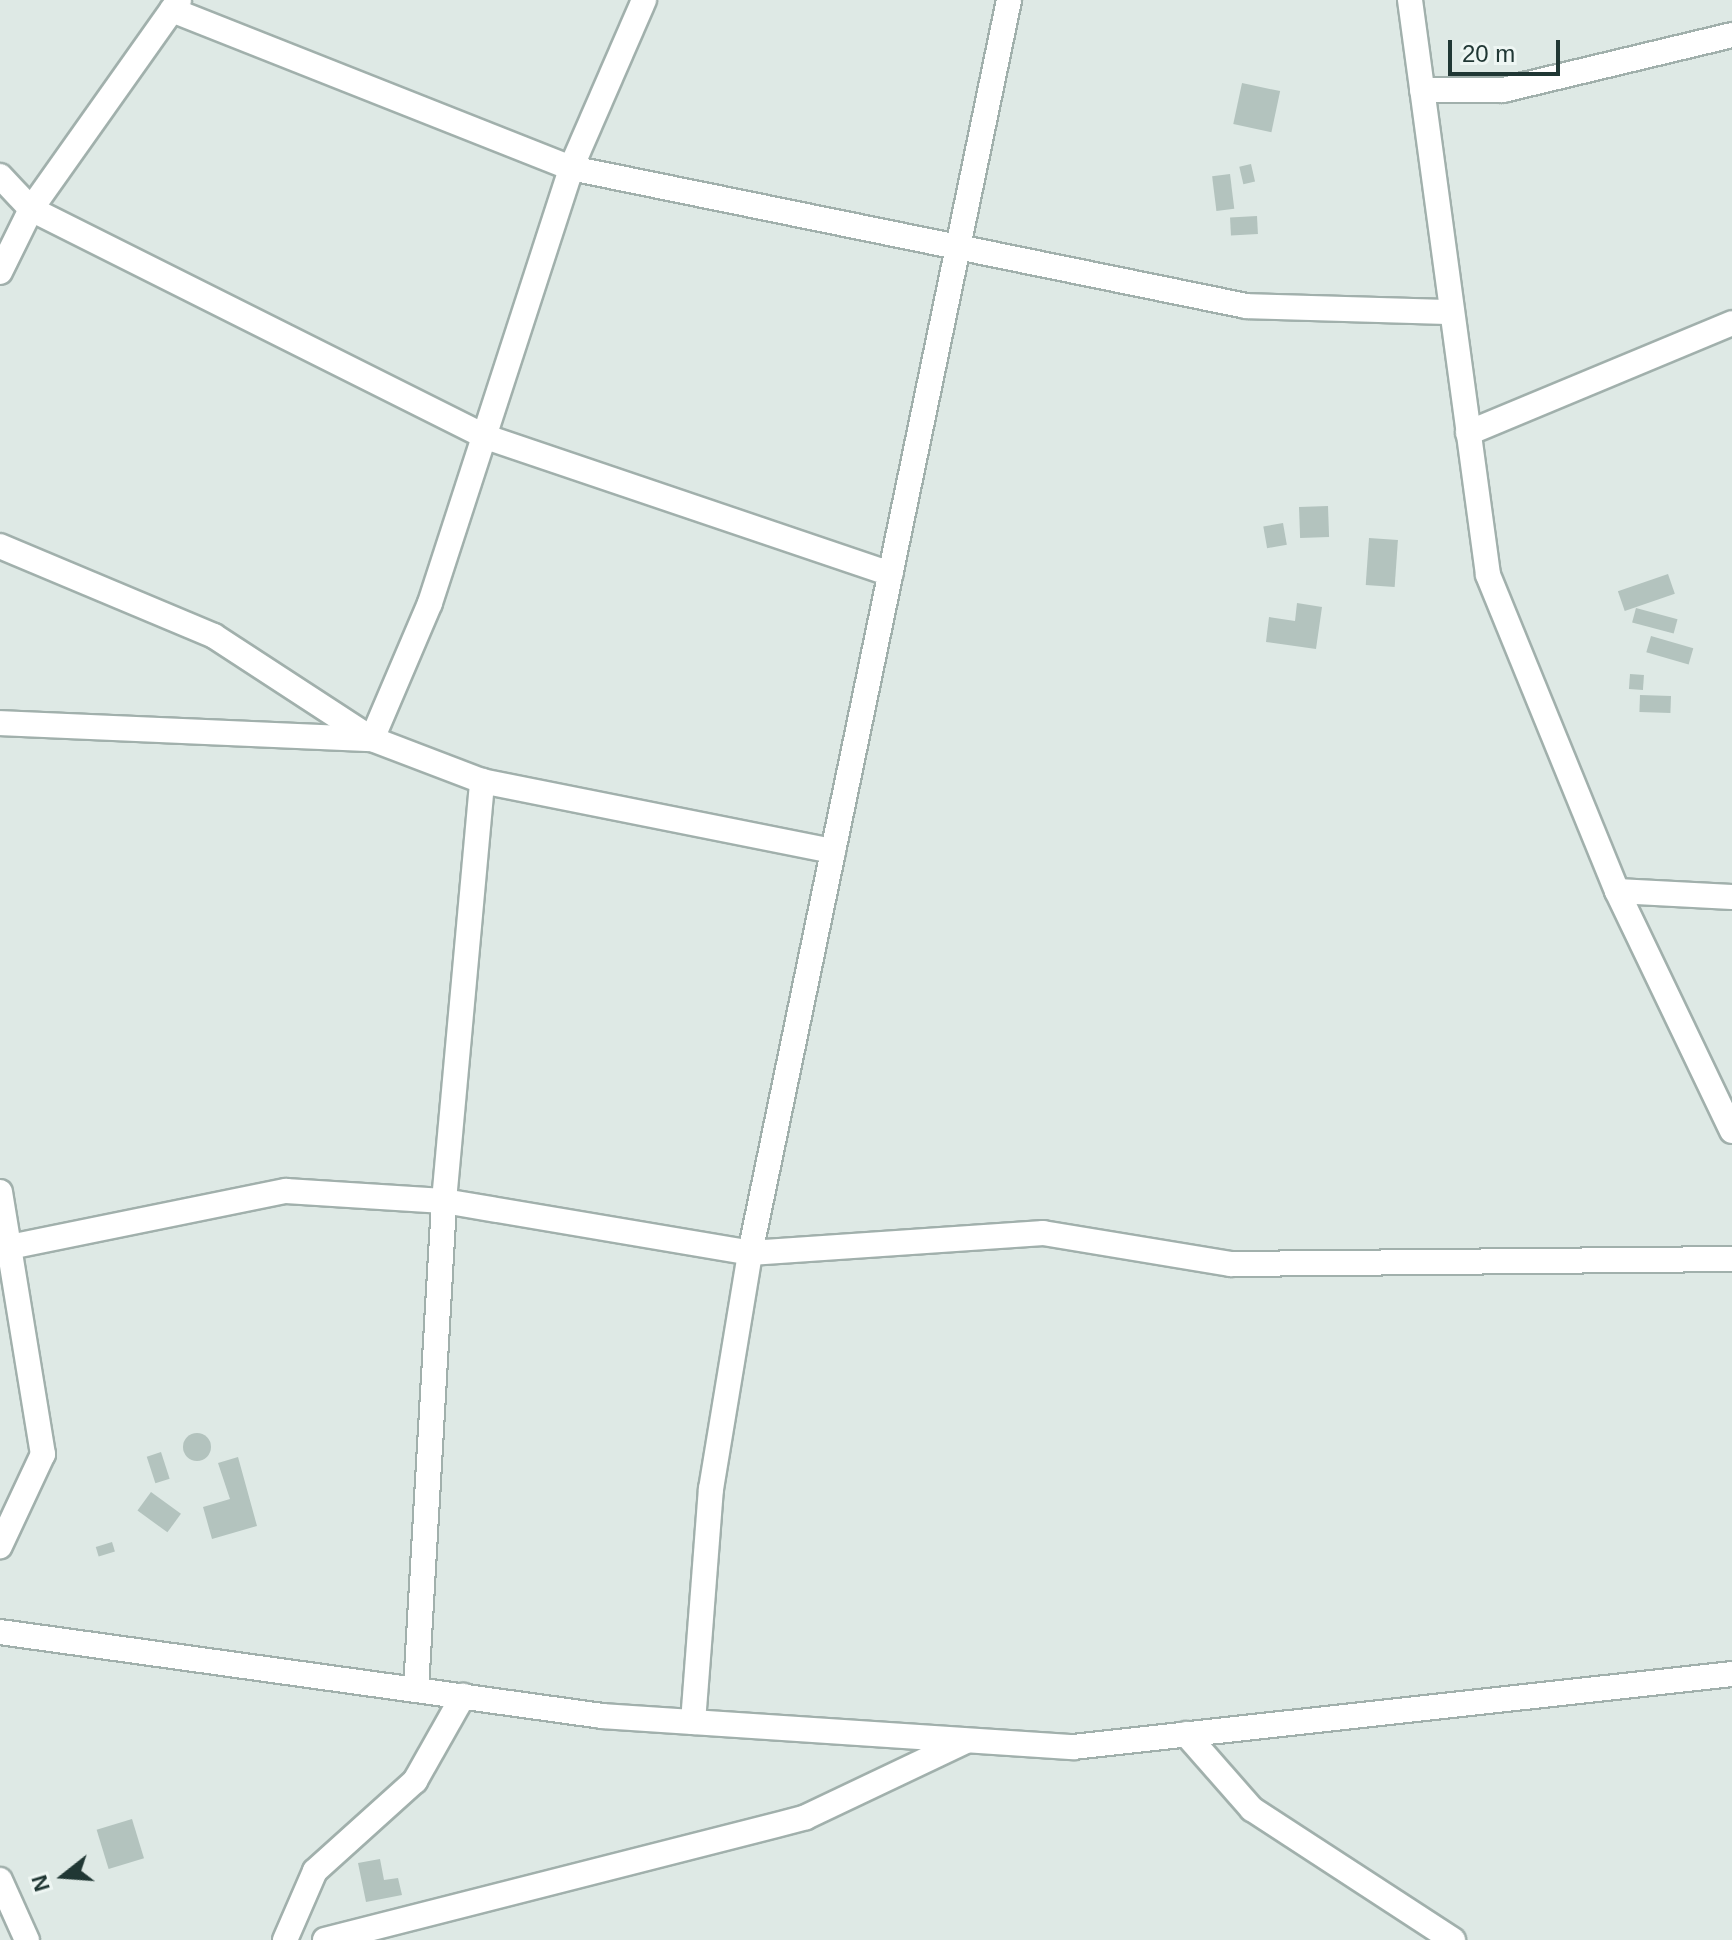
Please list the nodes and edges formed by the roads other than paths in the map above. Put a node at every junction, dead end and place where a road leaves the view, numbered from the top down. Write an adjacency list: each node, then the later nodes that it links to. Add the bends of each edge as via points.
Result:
1 (644, 0): 7 (street)
2 (1009, 0): 10 (street)
3 (1410, 0): 6 (street)
4 (175, 5): 7 (street); 9 (street)
5 (1732, 35): 6 (street, via 1503,90)
6 (1422, 90): 12 (street)
7 (571, 168): 10 (street); 15 (street)
8 (0, 176): 9 (street)
9 (31, 209): 11 (street); 15 (street)
10 (959, 245): 12 (street, via 1246,306); 17 (street)
11 (0, 272)
12 (1452, 312): 14 (street)
13 (1732, 323): 14 (street)
14 (1468, 433): 22 (street, via 1488,575)
15 (486, 437): 17 (street); 19 (street, via 430,603)
16 (0, 546): 19 (street, via 214,636)
17 (890, 574): 21 (street)
18 (0, 723): 19 (street)
19 (372, 739): 20 (street)
20 (482, 781): 21 (street); 26 (street)
21 (833, 851): 28 (street)
22 (1617, 891): 23 (street); 24 (street)
23 (1732, 897)
24 (1732, 1131)
25 (0, 1192): 27 (street)
26 (444, 1201): 27 (street, via 286,1191); 28 (street); 33 (street)
27 (5, 1248): 30 (street, via 43,1454)
28 (750, 1253): 29 (street, via 1043,1233 1231,1264); 35 (street, via 711,1489)
29 (1732, 1259)
30 (0, 1546)
31 (0, 1632): 33 (street)
32 (1732, 1674): 36 (street)
33 (416, 1689): 34 (street)
34 (463, 1696): 35 (street); 40 (street, via 415,1781 315,1871)
35 (693, 1722): 37 (street)
36 (1186, 1734): 37 (street, via 1073,1747); 42 (street, via 1252,1809)
37 (968, 1740): 41 (street, via 806,1817)
38 (0, 1880): 39 (street)
39 (27, 1940)
40 (285, 1940)
41 (325, 1940)
42 (1453, 1940)

